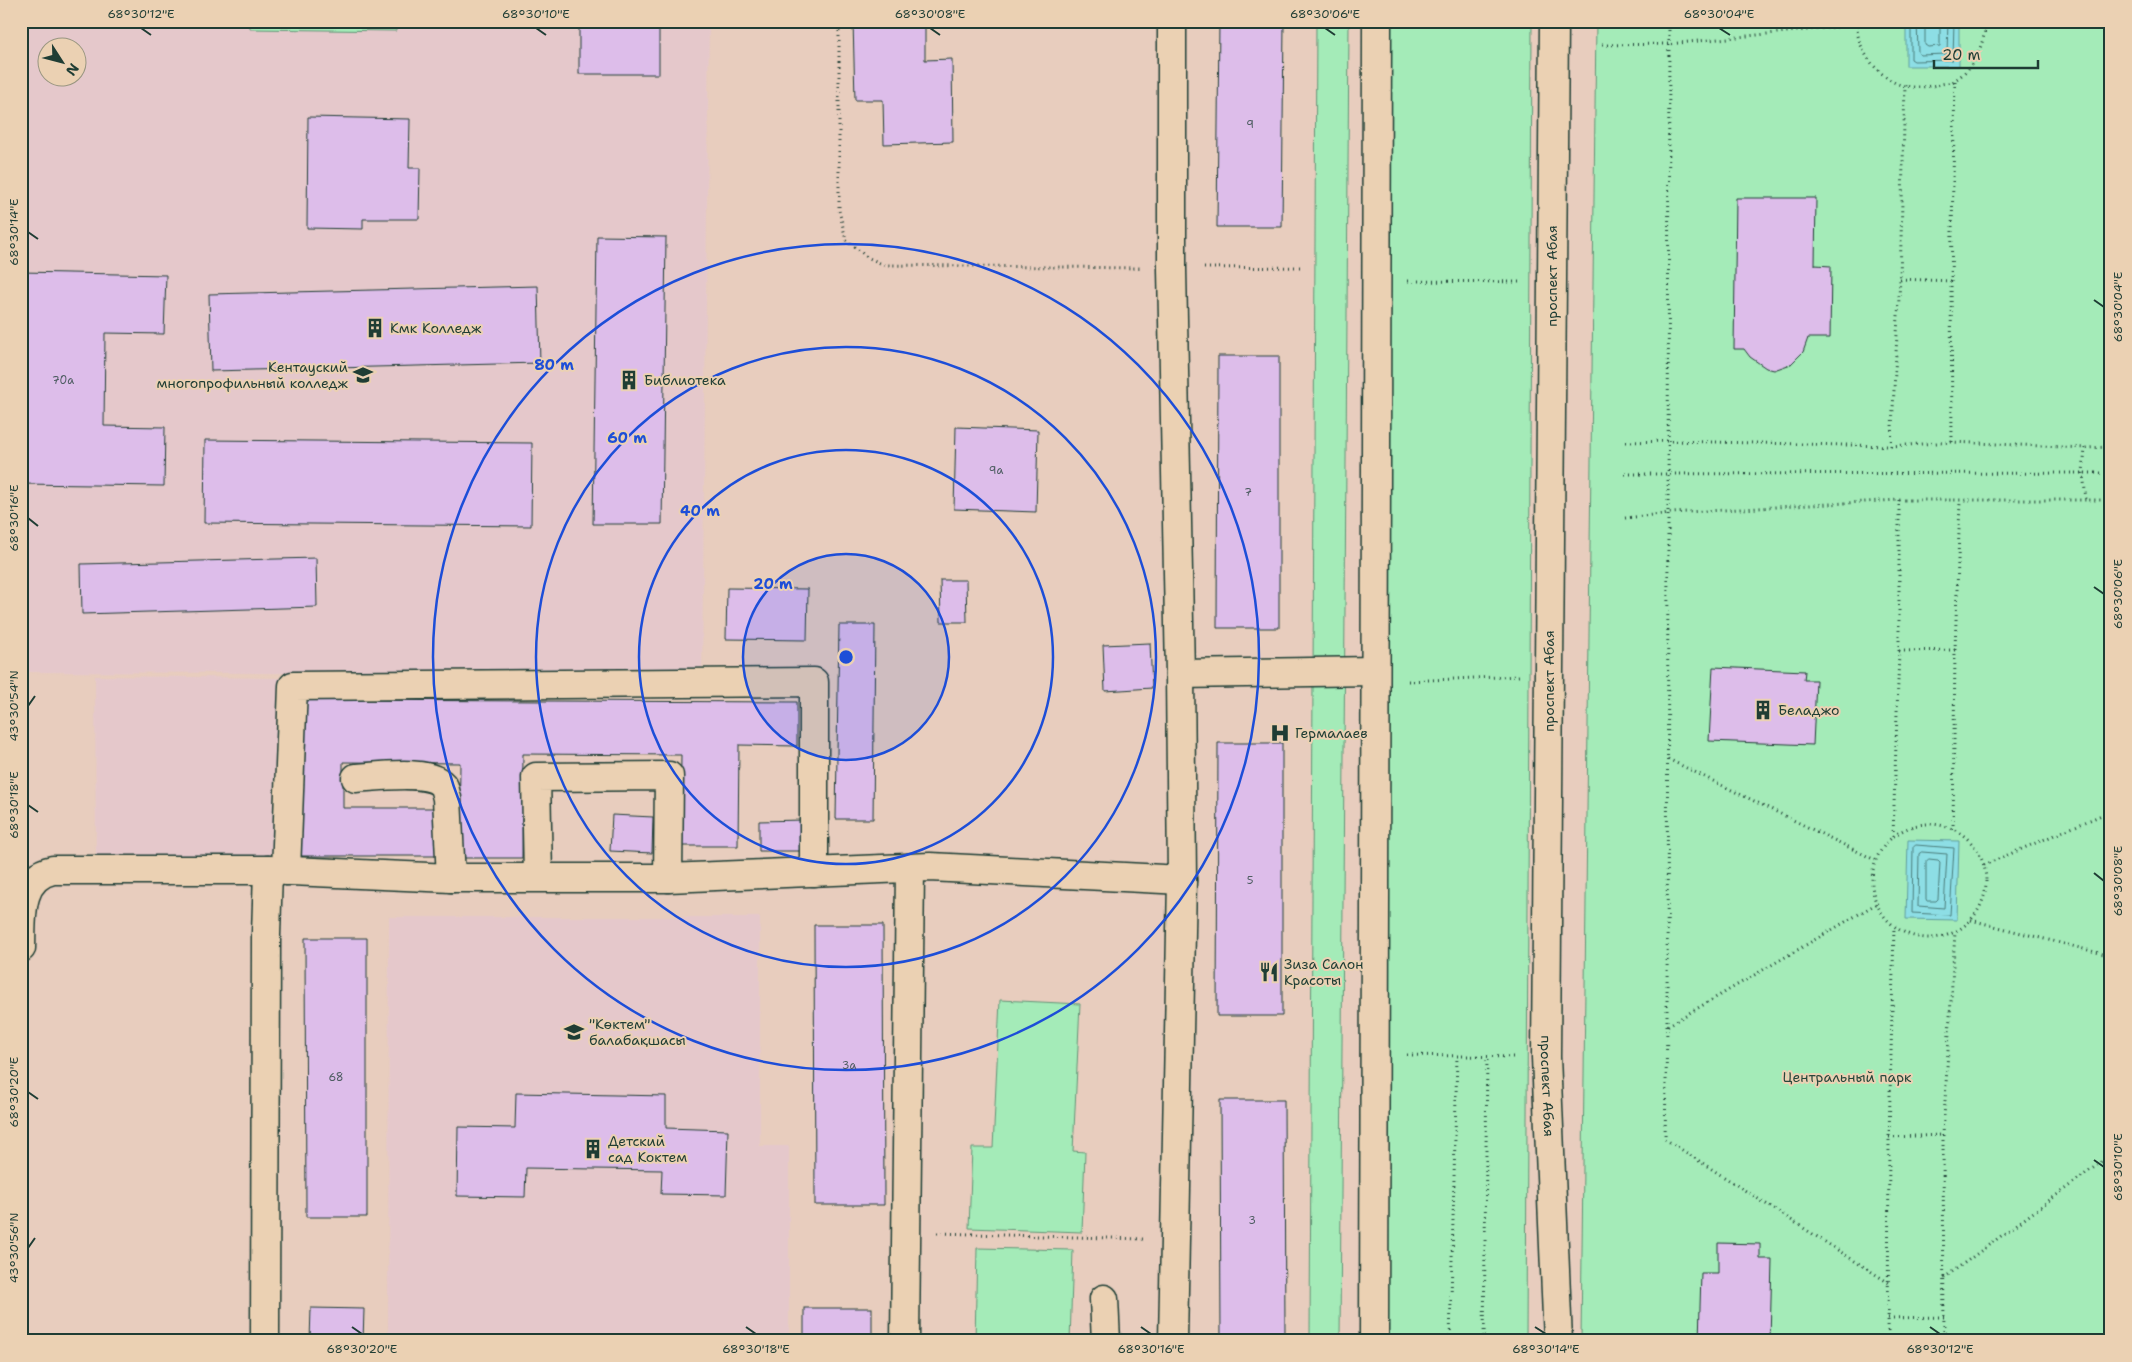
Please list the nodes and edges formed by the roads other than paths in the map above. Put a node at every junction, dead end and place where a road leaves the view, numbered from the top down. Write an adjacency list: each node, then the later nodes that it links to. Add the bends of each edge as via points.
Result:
1 (1172, 21): 4 (street, via 1172,269)
2 (1377, 21): 5 (street)
3 (1554, 21): 21 (street, проспект Абая, via 1546,1057)
4 (1180, 674): 5 (street); 13 (street)
5 (1375, 677): 20 (street)
6 (356, 778): 11 (street, via 418,775 434,779 443,786 447,798)
7 (910, 868): 9 (street); 13 (street); 17 (street)
8 (277, 871): 9 (street, via 293,686 814,682); 11 (street); 14 (street, via 44,872 23,899); 16 (street, via 266,934)
9 (814, 872): 12 (street)
10 (538, 877): 11 (street); 12 (street); 12 (street, via 536,777 669,776)
11 (450, 878)
12 (668, 878)
13 (1182, 880): 19 (street)
14 (21, 948)
15 (1104, 1299): 18 (street)
16 (265, 1341)
17 (905, 1341)
18 (1106, 1341)
19 (1173, 1341)
20 (1374, 1341)
21 (1558, 1341)

